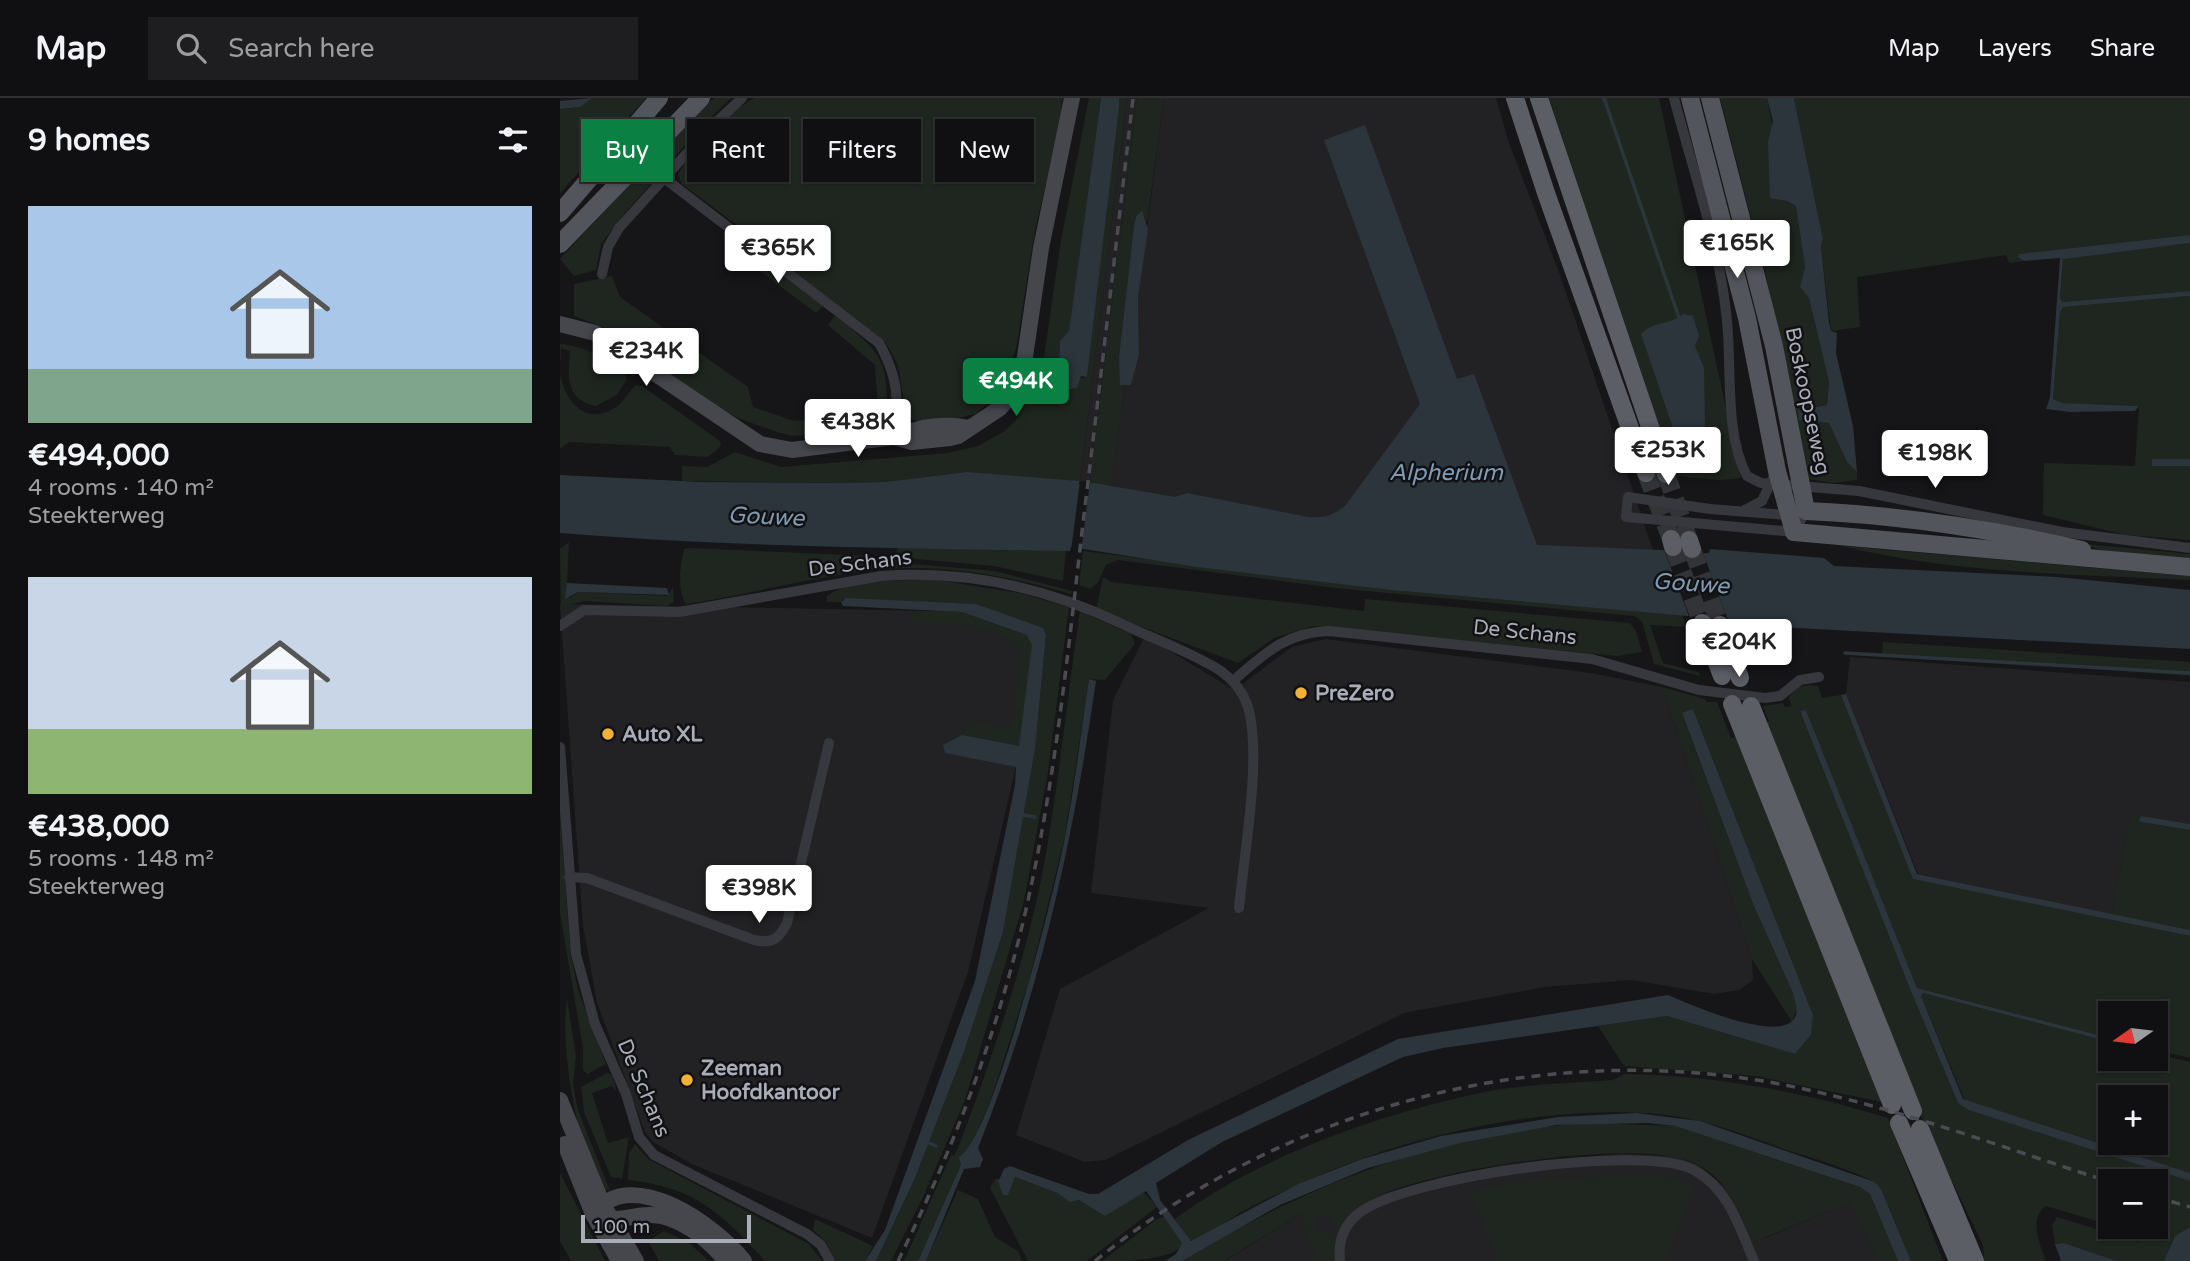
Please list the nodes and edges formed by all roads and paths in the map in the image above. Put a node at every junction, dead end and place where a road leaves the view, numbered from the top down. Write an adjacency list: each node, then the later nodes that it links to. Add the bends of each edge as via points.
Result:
1 (659, 98): 13 (main road)
2 (701, 98): 14 (main road)
3 (742, 98): 10 (street)
4 (1072, 98): 17 (main road, via 1041,248 1023,370 1012,394 1000,408 969,428 910,430)
5 (1515, 98): 18 (highway)
6 (1539, 98): 19 (highway)
7 (1674, 98): 20 (street, via 1727,312 1740,462 1747,476)
8 (1690, 98): 20 (main road, Boskoopseweg, via 1747,318)
9 (1710, 98): 21 (main road, Boskoopseweg, via 1774,346)
10 (673, 168)
11 (660, 182): 15 (street, via 627,217 608,247)
12 (669, 182): 17 (street, via 879,344 893,372 896,404 892,416)
13 (560, 213)
14 (560, 244)
15 (602, 274)
16 (560, 324): 17 (main road, via 595,333 738,429 811,445)
17 (897, 437)
18 (1646, 473)
19 (1665, 474)
20 (1776, 480): 21 (street); 22 (street, via 1762,501); 25 (main road, Boskoopseweg)
21 (1802, 486): 23 (main road, Boskoopseweg); 24 (main road); 27 (street, via 1858,491 2086,536)
22 (1745, 510): 25 (street); 26 (street, via 1628,497 1626,517 1653,522 1684,540)
23 (1806, 511): 24 (main road); 25 (street); 26 (street)
24 (1828, 512): 28 (main road, via 2025,537)
25 (1787, 515): 26 (main road, Boskoopseweg)
26 (1794, 532): 28 (main road)
27 (2190, 548)
28 (2137, 562): 29 (main road)
29 (2190, 567)
30 (1711, 624): 32 (highway)
31 (560, 626): 34 (street, De Schans, via 584,610 679,612 912,573 1055,595 1205,661)
32 (1731, 677)
33 (1819, 677): 35 (street, via 1800,680 1780,696)
34 (1233, 681): 35 (street, De Schans, via 1282,640 1329,631 1592,659); 40 (street, De Schans, via 1247,702 1253,739)
35 (1758, 702): 54 (highway)
36 (1732, 704): 42 (highway)
37 (829, 743): 39 (street, via 788,923 780,937 754,940 587,878)
38 (560, 747): 39 (street, De Schans)
39 (569, 877): 51 (street, De Schans, via 584,987 643,1145 654,1155 807,1234 821,1245)
40 (1239, 908)
41 (560, 1100): 45 (main road)
42 (1892, 1105)
43 (1920, 1129): 55 (highway)
44 (560, 1132): 45 (main road)
45 (597, 1208): 46 (main road); 47 (main road); 50 (main road, via 638,1197 680,1208 719,1234)
46 (611, 1219): 48 (main road); 49 (main road, via 663,1216 696,1234)
47 (619, 1261)
48 (636, 1261)
49 (726, 1261)
50 (744, 1261)
51 (830, 1261)
52 (1340, 1261): 53 (street, via 1341,1239 1350,1222 1364,1209 1388,1200 1447,1182 1511,1170 1643,1160 1686,1167 1718,1188)
53 (1754, 1261)
54 (1958, 1261)
55 (1975, 1261)

